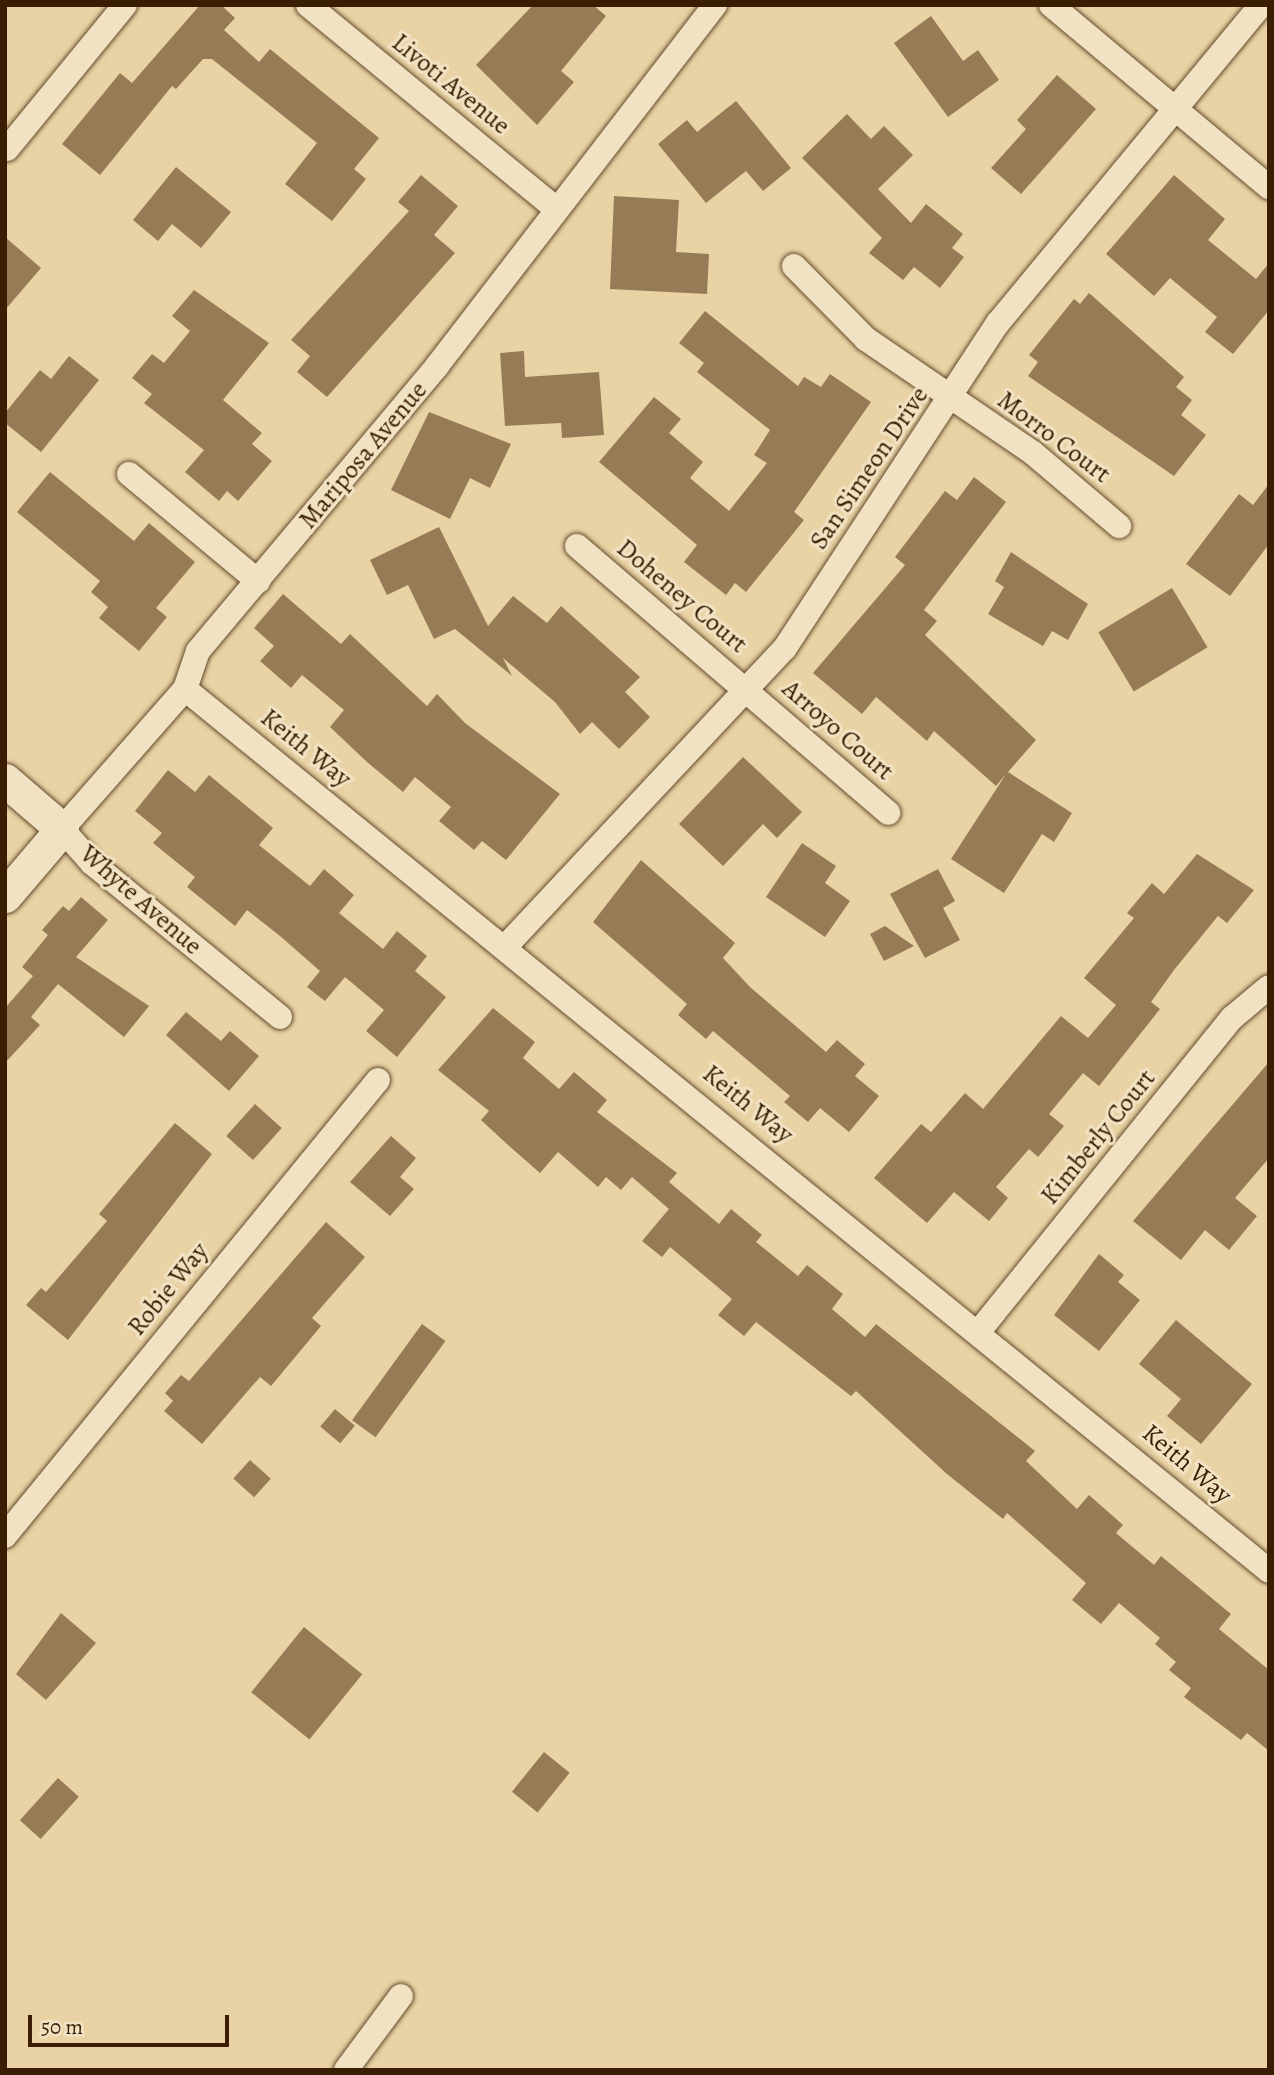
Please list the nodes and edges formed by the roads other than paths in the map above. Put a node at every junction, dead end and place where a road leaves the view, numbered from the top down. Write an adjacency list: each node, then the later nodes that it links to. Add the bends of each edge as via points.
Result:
1 (125, 5): 7 (street)
2 (309, 5): 9 (street, Livoti Avenue)
3 (715, 5): 9 (street, Mariposa Avenue)
4 (1051, 5): 6 (street)
5 (1261, 5): 6 (street, San Simeon Drive)
6 (1174, 108): 8 (street); 11 (street, San Simeon Drive, via 1059,243)
7 (7, 149)
8 (1269, 187)
9 (556, 209): 15 (street, Mariposa Avenue, via 437,366)
10 (794, 266): 11 (street, Morro Court, via 866,339)
11 (951, 399): 13 (street, Morro Court, via 1033,453); 17 (street, San Simeon Drive)
12 (129, 474): 15 (street)
13 (1119, 526)
14 (577, 546): 17 (street, Doheney Court)
15 (258, 581): 16 (street, Mariposa Avenue, via 198,651)
16 (185, 689): 20 (street, Mariposa Avenue); 22 (street, Keith Way)
17 (748, 692): 19 (street, Arroyo Court); 22 (street, San Simeon Drive)
18 (5, 780): 20 (street, Whyte Avenue)
19 (888, 813)
20 (62, 829): 21 (street, Mariposa Avenue); 24 (street, Whyte Avenue, via 92,863)
21 (5, 896)
22 (506, 946): 26 (street, Keith Way)
23 (1269, 987): 26 (street, Kimberly Court, via 1232,1018)
24 (280, 1017)
25 (378, 1080): 27 (street, Robie Way)
26 (980, 1330): 28 (street, Keith Way)
27 (5, 1536)
28 (1269, 1571)
29 (401, 1996): 30 (street)
30 (346, 2070)

